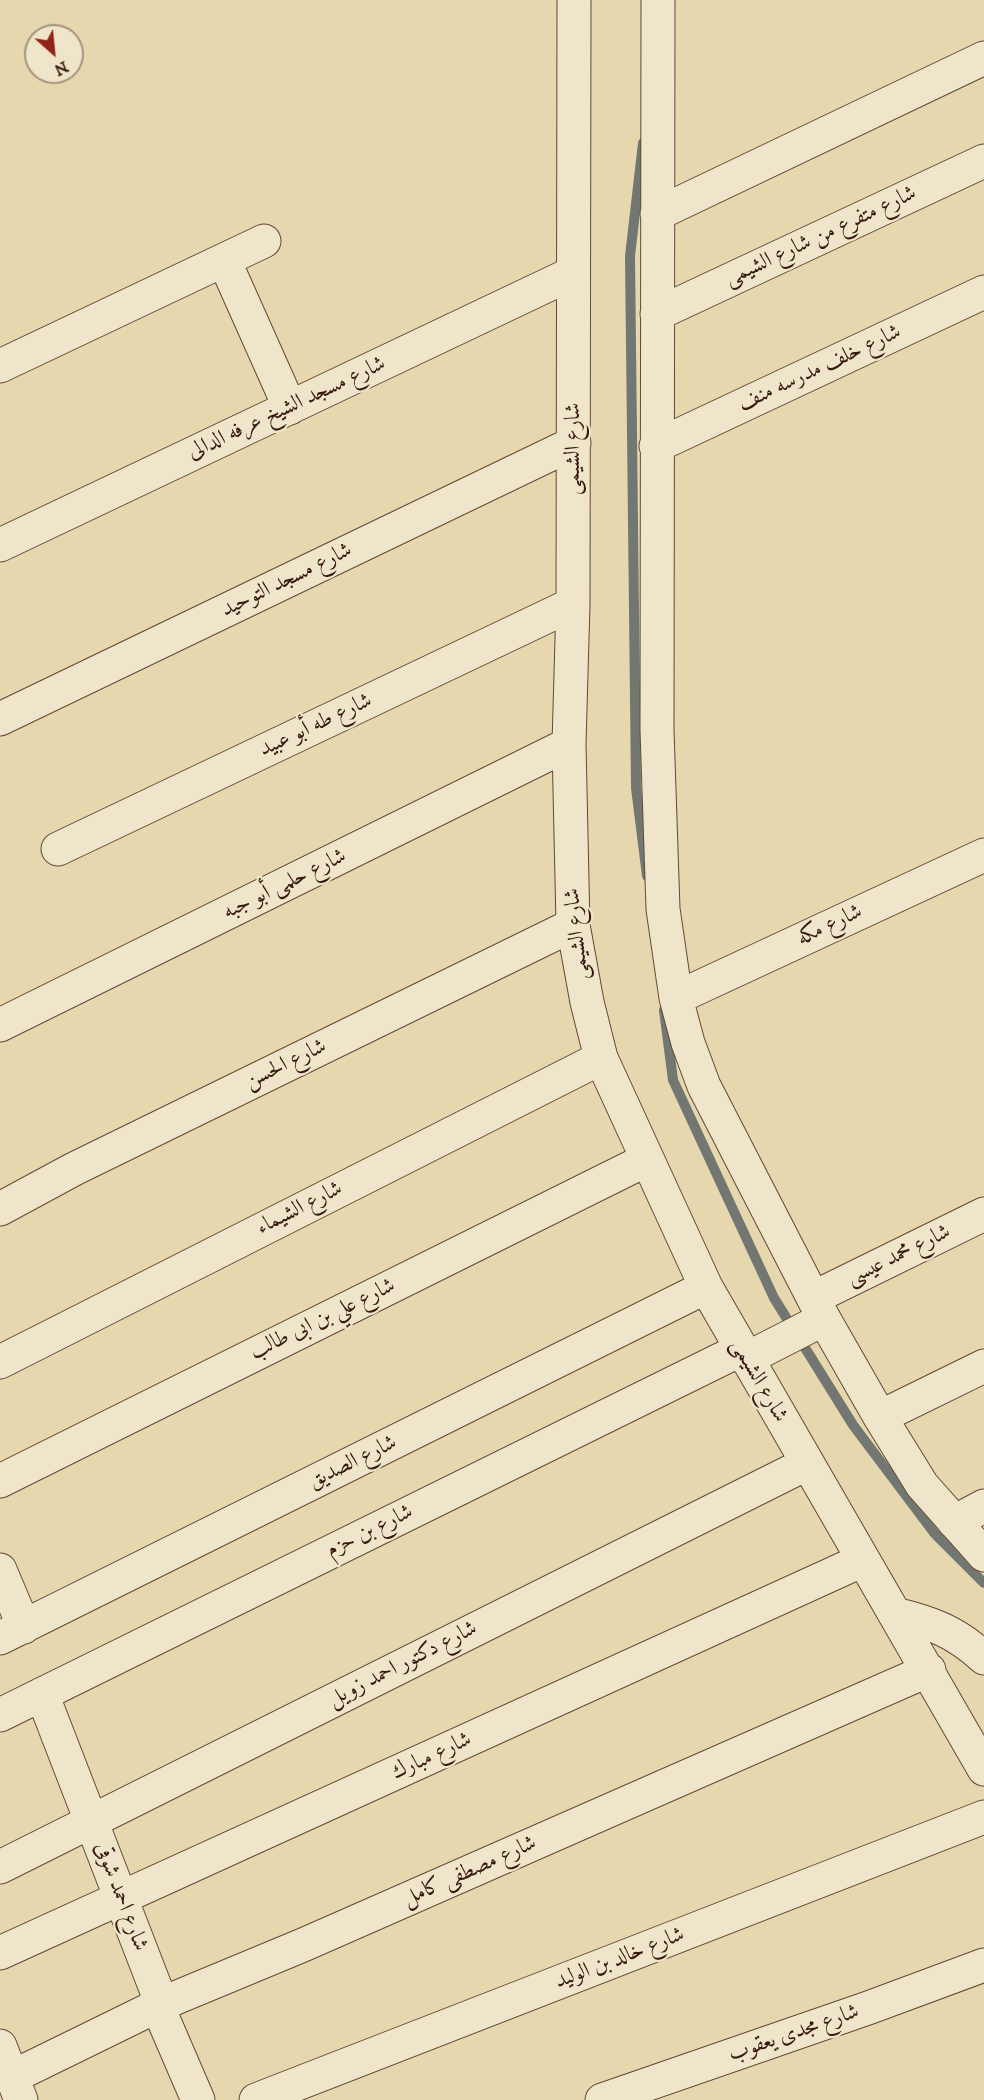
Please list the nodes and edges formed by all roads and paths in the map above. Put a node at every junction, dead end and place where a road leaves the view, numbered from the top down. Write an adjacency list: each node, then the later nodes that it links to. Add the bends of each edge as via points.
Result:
1 (574, 0): 8 (street, شارع الشيمى)
2 (658, 0): 5 (street)
3 (984, 58): 5 (street)
4 (984, 161): 10 (street, شارع متفرع من شارع الشيمى)
5 (657, 214): 10 (street)
6 (264, 241): 7 (street)
7 (224, 260): 11 (street); 12 (street)
8 (573, 273): 12 (street, شارع مسجد الشيخ عرفه الدالى); 13 (street, شارع الشيمى)
9 (984, 292): 14 (street, شارع خلف مدرسه منف)
10 (657, 314): 14 (street)
11 (0, 366)
12 (290, 408): 15 (street, شارع مسجد الشيخ عرفه الدالى)
13 (574, 443): 16 (street, شارع الشيمى); 17 (street, شارع مسجد التوحيد)
14 (656, 446): 22 (street, via 657,730 663,909)
15 (0, 545)
16 (573, 604): 18 (street, شارع الشيمى); 19 (street, شارع طه أبو عبيد)
17 (0, 719)
18 (569, 744): 21 (street, شارع الشيمى); 23 (street, شارع حلمى أبو جبه)
19 (58, 849)
20 (984, 855): 22 (street, شارع مكه)
21 (573, 925): 24 (street, شارع الشيمى); 26 (street, شارع الحسن)
22 (676, 998): 29 (street, via 704,1086)
23 (0, 1025)
24 (601, 1058): 25 (street, شارع الشيمى); 31 (street, شارع الشيماء)
25 (646, 1160): 28 (street, شارع الشيمى); 35 (street, شارع علي بن ابى طالب)
26 (0, 1209)
27 (984, 1214): 29 (street, شارع محمد عيسى)
28 (706, 1287): 30 (street, شارع الشيمى); 42 (street, شارع الصديق)
29 (819, 1309): 30 (street, شارع محمد عيسى); 33 (street)
30 (743, 1355): 34 (street, شارع الشيمى); 45 (street, شارع بن حزم)
31 (0, 1362)
32 (984, 1366): 33 (street)
33 (880, 1417): 37 (street, via 922,1485)
34 (806, 1464): 39 (street, شارع الشيمى); 49 (street, شارع دكتور احمد زويل)
35 (0, 1481)
36 (984, 1506): 37 (street)
37 (954, 1522): 38 (street)
38 (984, 1555)
39 (863, 1560): 41 (street, شارع الشيمى); 51 (street, شارع مبارك)
40 (0, 1570): 42 (street)
41 (895, 1614): 43 (street, via 932,1623); 44 (street, شارع الشيمى)
42 (12, 1633)
43 (984, 1658)
44 (929, 1670): 47 (street, شارع الشيمى); 54 (street, شارع مصطفى كامل)
45 (42, 1694): 46 (street, شارع بن حزم); 49 (street, شارع احمد شوقى)
46 (0, 1715)
47 (984, 1769)
48 (984, 1817): 58 (street, شارع خالد بن الوليد)
49 (90, 1822): 50 (street, شارع دكتور احمد زويل); 51 (street, شارع احمد شوقى)
50 (0, 1867)
51 (120, 1900): 52 (street, شارع مبارك); 54 (street, شارع احمد شوقى)
52 (0, 1953)
53 (984, 1965): 59 (street, شارع مجدى يعقوب)
54 (161, 2004): 56 (street, شارع مصطفى كامل); 57 (street, شارع احمد شوقى, via 164,2021)
55 (0, 2046): 56 (street)
56 (17, 2089)
57 (198, 2100)
58 (256, 2100)
59 (602, 2100)

